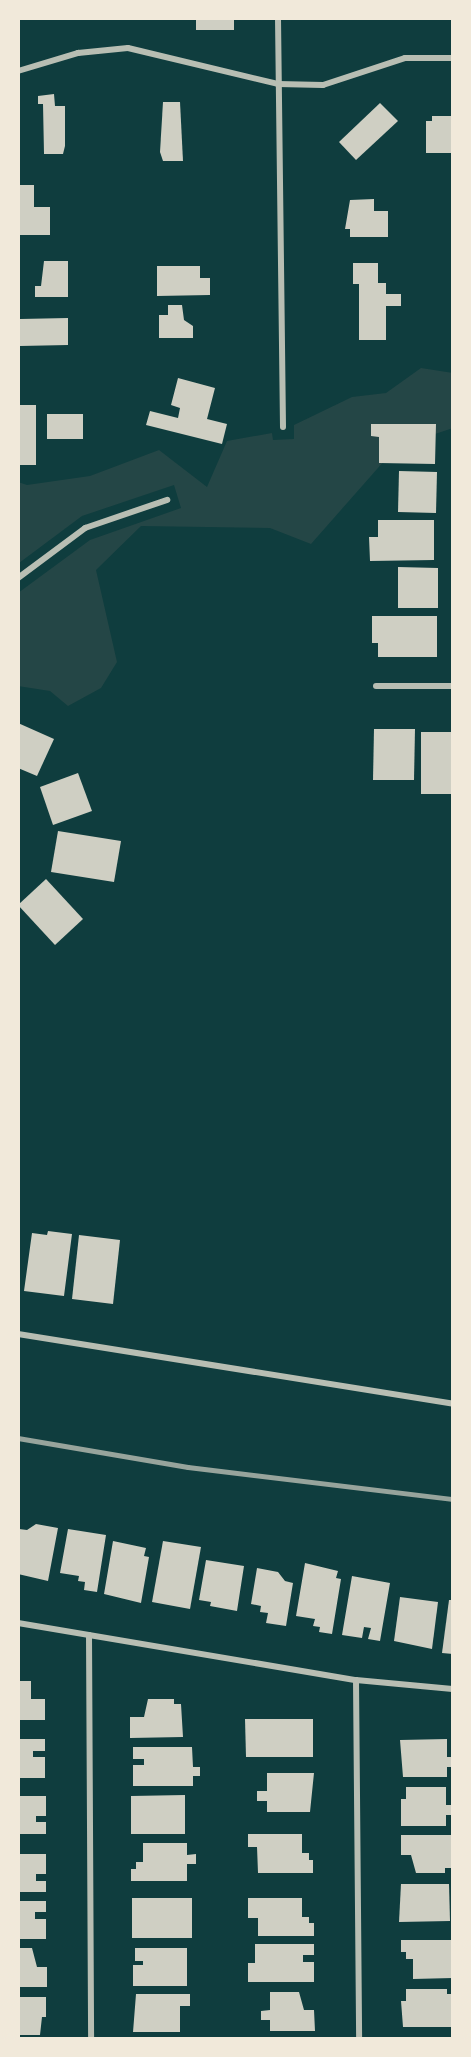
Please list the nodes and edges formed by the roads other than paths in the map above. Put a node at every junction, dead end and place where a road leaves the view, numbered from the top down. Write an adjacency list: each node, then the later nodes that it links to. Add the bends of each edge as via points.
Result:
1 (278, 18): 4 (street)
2 (453, 58): 4 (street, via 405,58 323,85)
3 (18, 71): 4 (street, via 78,53 128,48)
4 (278, 84): 5 (street)
5 (283, 427)
6 (167, 500): 7 (street, via 85,528)
7 (18, 578)
8 (375, 686): 9 (street)
9 (453, 687)
10 (18, 1334): 11 (street)
11 (453, 1404)
12 (18, 1623): 13 (street)
13 (89, 1635): 14 (street); 16 (street)
14 (356, 1680): 15 (street); 17 (street)
15 (453, 1689)
16 (91, 2039)
17 (359, 2039)

